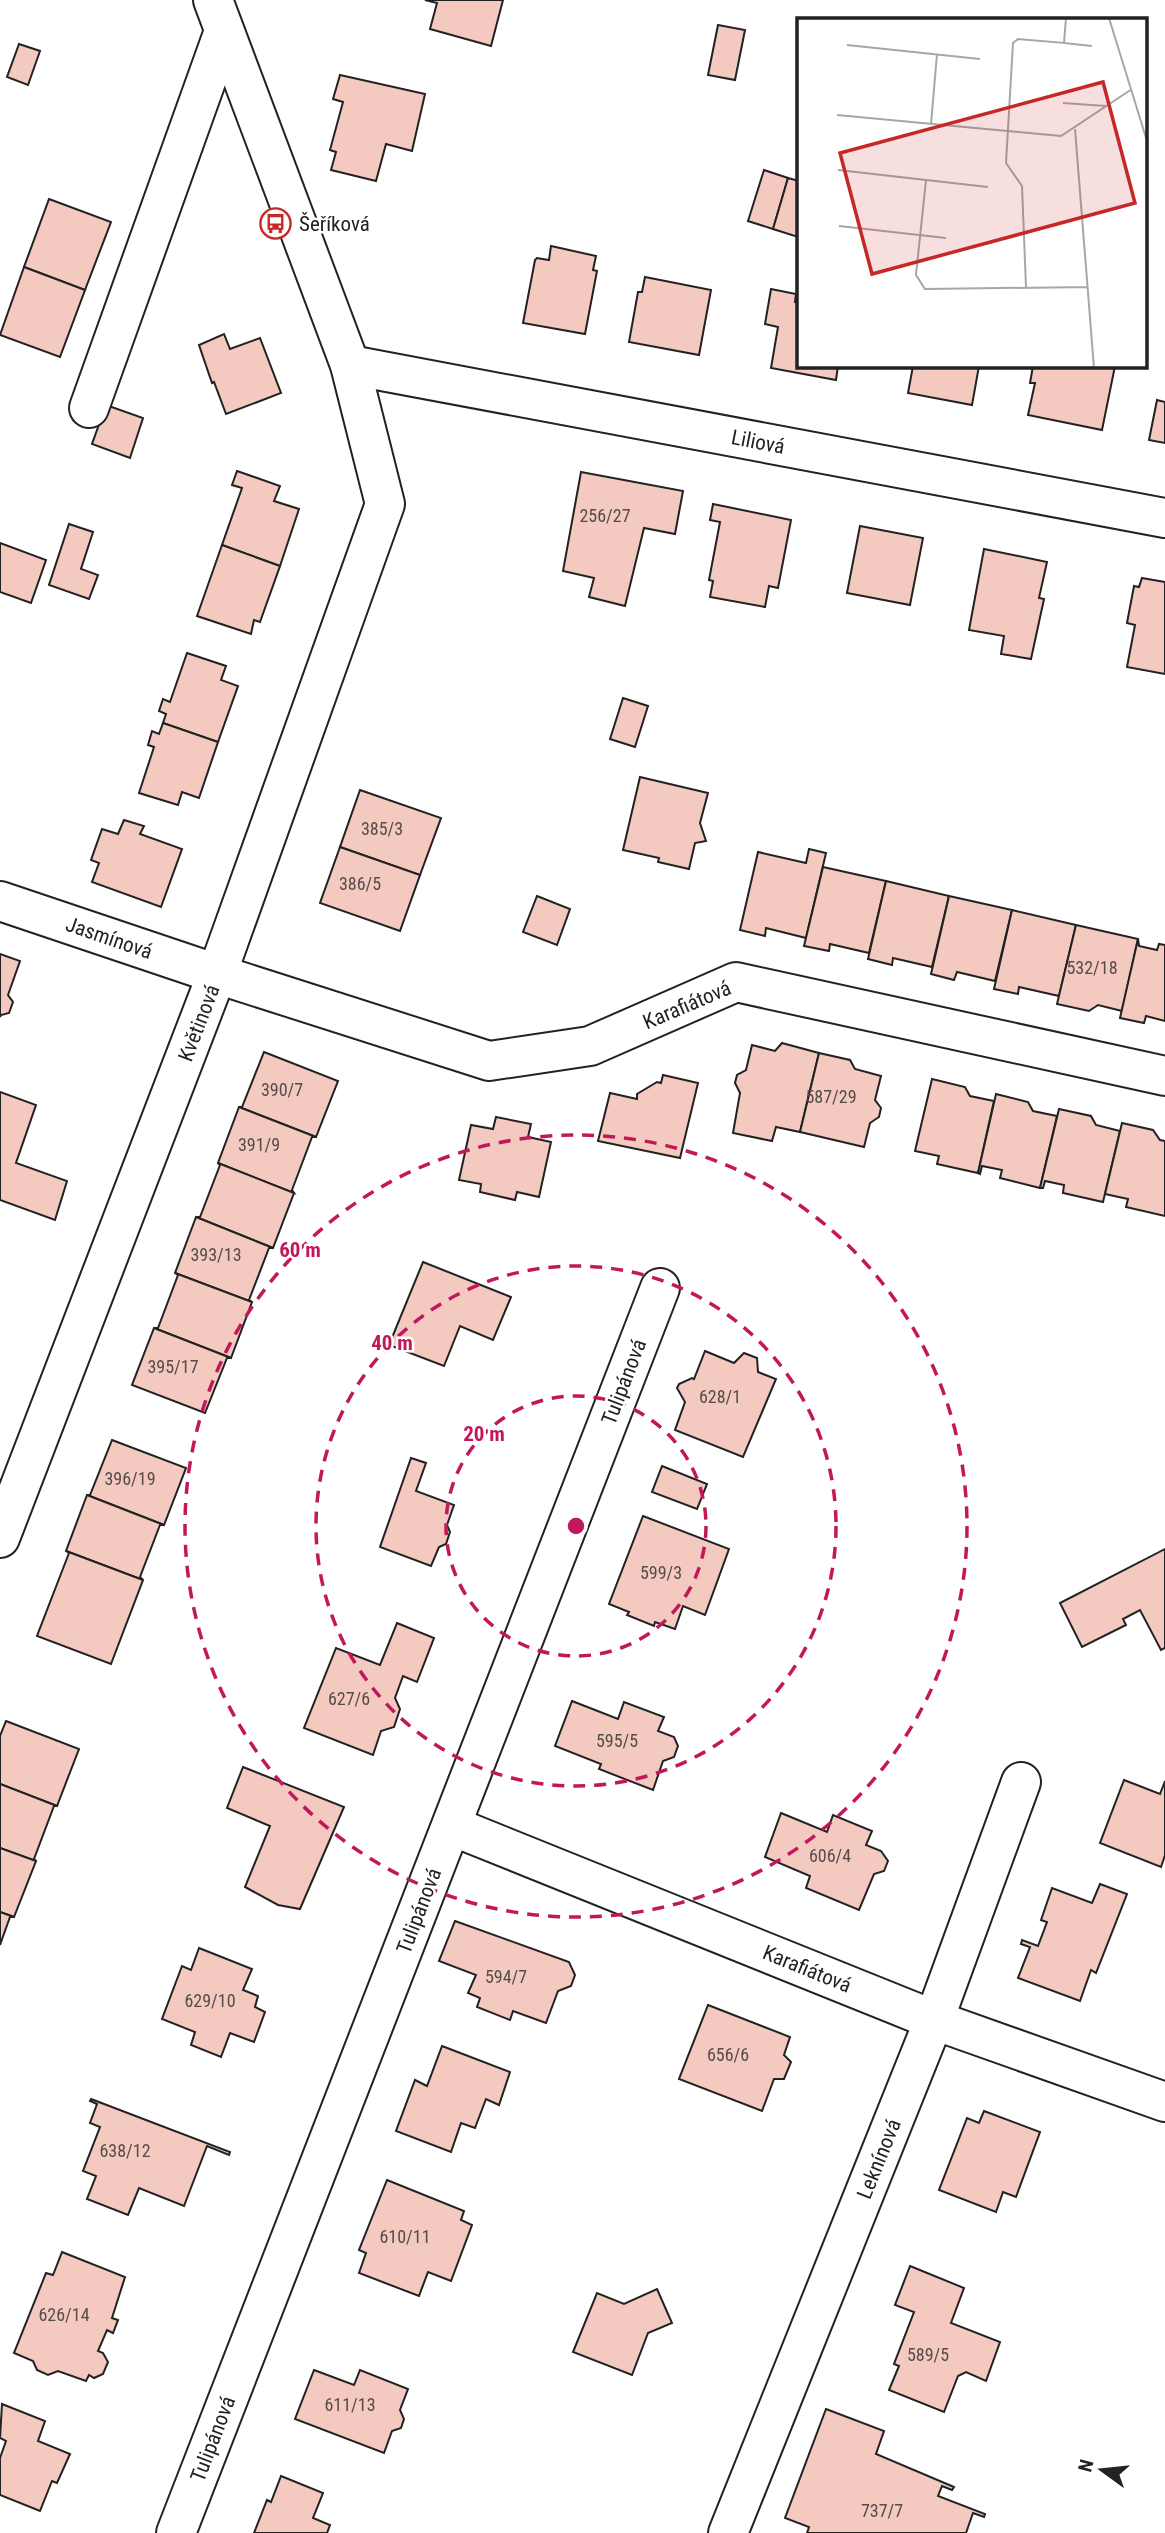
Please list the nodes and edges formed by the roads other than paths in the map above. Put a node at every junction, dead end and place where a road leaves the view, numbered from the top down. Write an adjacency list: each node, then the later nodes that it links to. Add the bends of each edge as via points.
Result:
1 (219, 16): 2 (street); 3 (street)
2 (350, 365): 4 (street, Liliová); 6 (street, Květinová, via 385,504)
3 (89, 408)
4 (1165, 519)
5 (0, 901): 6 (street, Jasmínová)
6 (217, 974): 7 (street, Karafiátová, via 489,1061 590,1046 736,982); 9 (street, Květinová)
7 (1165, 1076)
8 (660, 1288): 11 (street, Tulipánová)
9 (0, 1538)
10 (1021, 1782): 12 (street, Leknínová)
11 (452, 1826): 12 (street, Karafiátová); 14 (street, Tulipánová)
12 (934, 2020): 13 (street, Karafiátová); 15 (street, Leknínová)
13 (1165, 2102)
14 (176, 2533)
15 (728, 2533)

